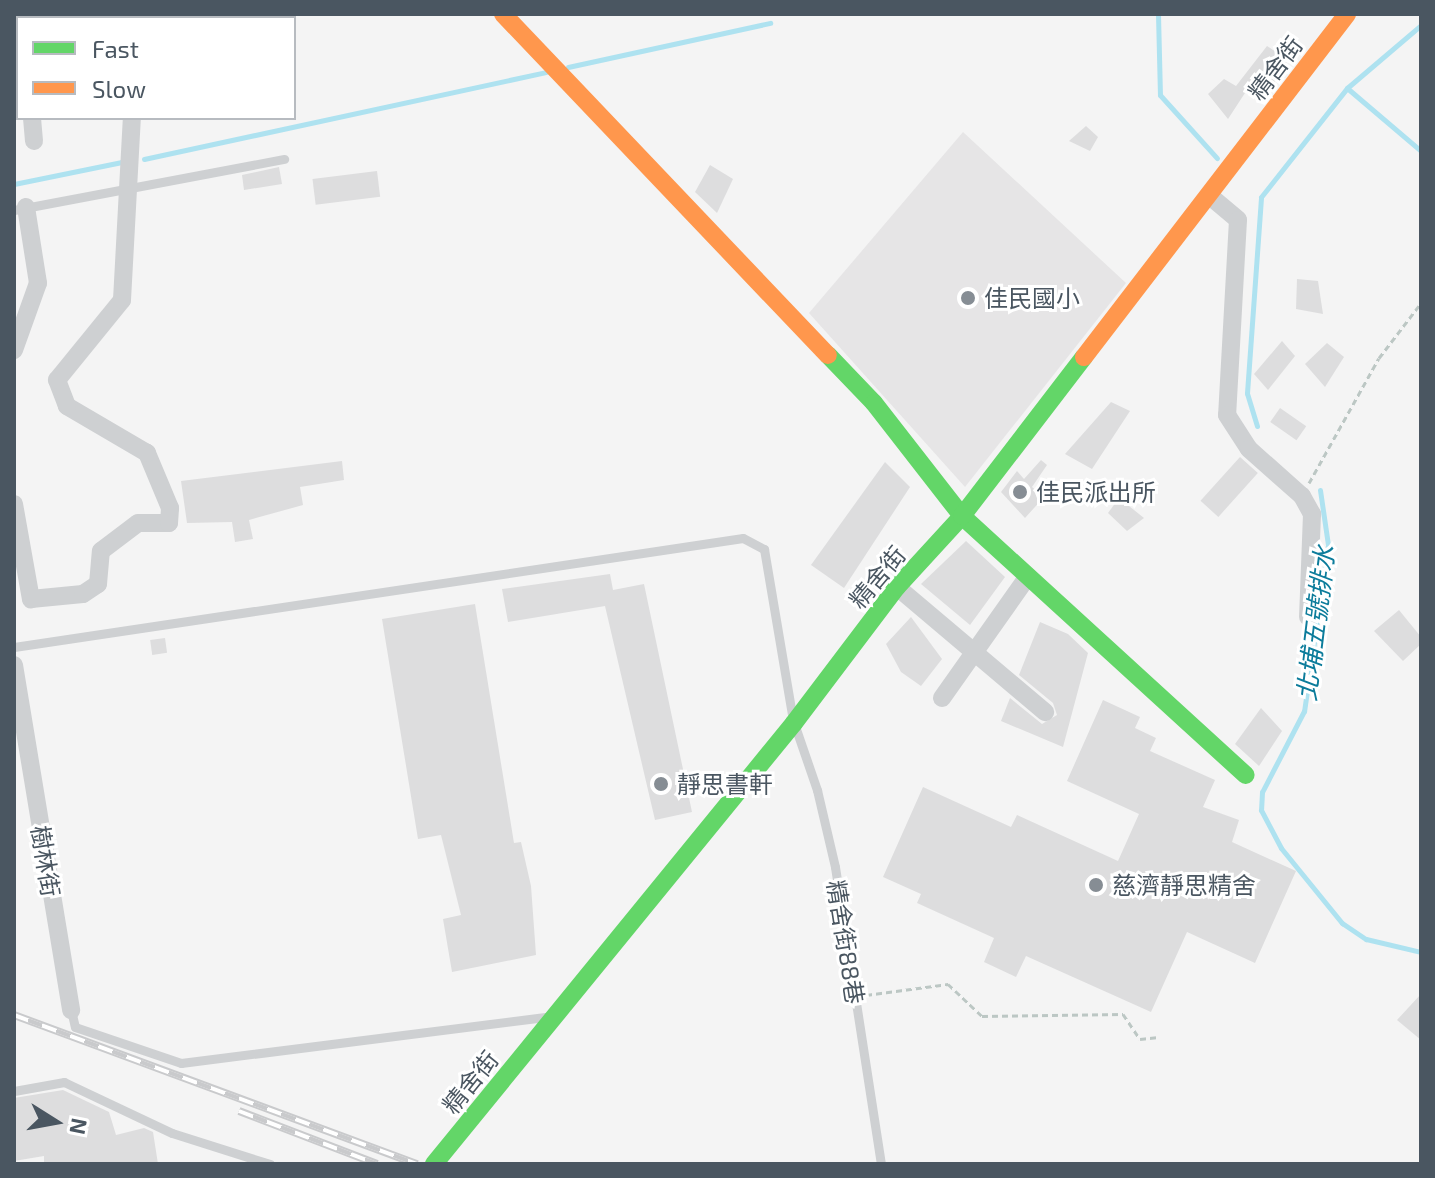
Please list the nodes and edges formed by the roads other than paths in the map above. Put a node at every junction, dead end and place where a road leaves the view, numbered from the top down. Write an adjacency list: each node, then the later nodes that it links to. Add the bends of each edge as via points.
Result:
1 (503, 14): 12 (street, via 874,403)
2 (1347, 14): 8 (street, 精舍街)
3 (32, 120): 5 (street)
4 (132, 120): 7 (street)
5 (34, 141)
6 (284, 159): 7 (lane)
7 (132, 191): 9 (lane); 11 (street, via 122,300 57,380 67,406 147,453 170,508 169,523 138,523 101,551 98,584 83,594 31,599)
8 (1211, 197): 12 (street, 精舍街); 15 (street, via 1238,220 1227,415 1249,449 1302,496 1312,514)
9 (20, 209): 10 (street, via 38,283)
10 (14, 350)
11 (14, 504)
12 (962, 516): 13 (street); 14 (street, 精舍街)
13 (1028, 576): 17 (street); 22 (street)
14 (897, 587): 17 (street); 21 (street, 精舍街)
15 (1308, 617)
16 (14, 647): 21 (lane, 精舍街88巷, via 743,538 764,549)
17 (976, 650): 19 (street); 20 (street)
18 (14, 665): 23 (street, 樹林街)
19 (942, 698)
20 (1045, 712)
21 (794, 723): 24 (street, 精舍街); 28 (lane, 精舍街88巷, via 828,836)
22 (1246, 775)
23 (71, 1010): 24 (lane, via 75,1027 181,1063)
24 (553, 1016): 27 (street, 精舍街)
25 (14, 1091): 26 (lane, via 64,1082 172,1133)
26 (270, 1164)
27 (434, 1164)
28 (881, 1164)

